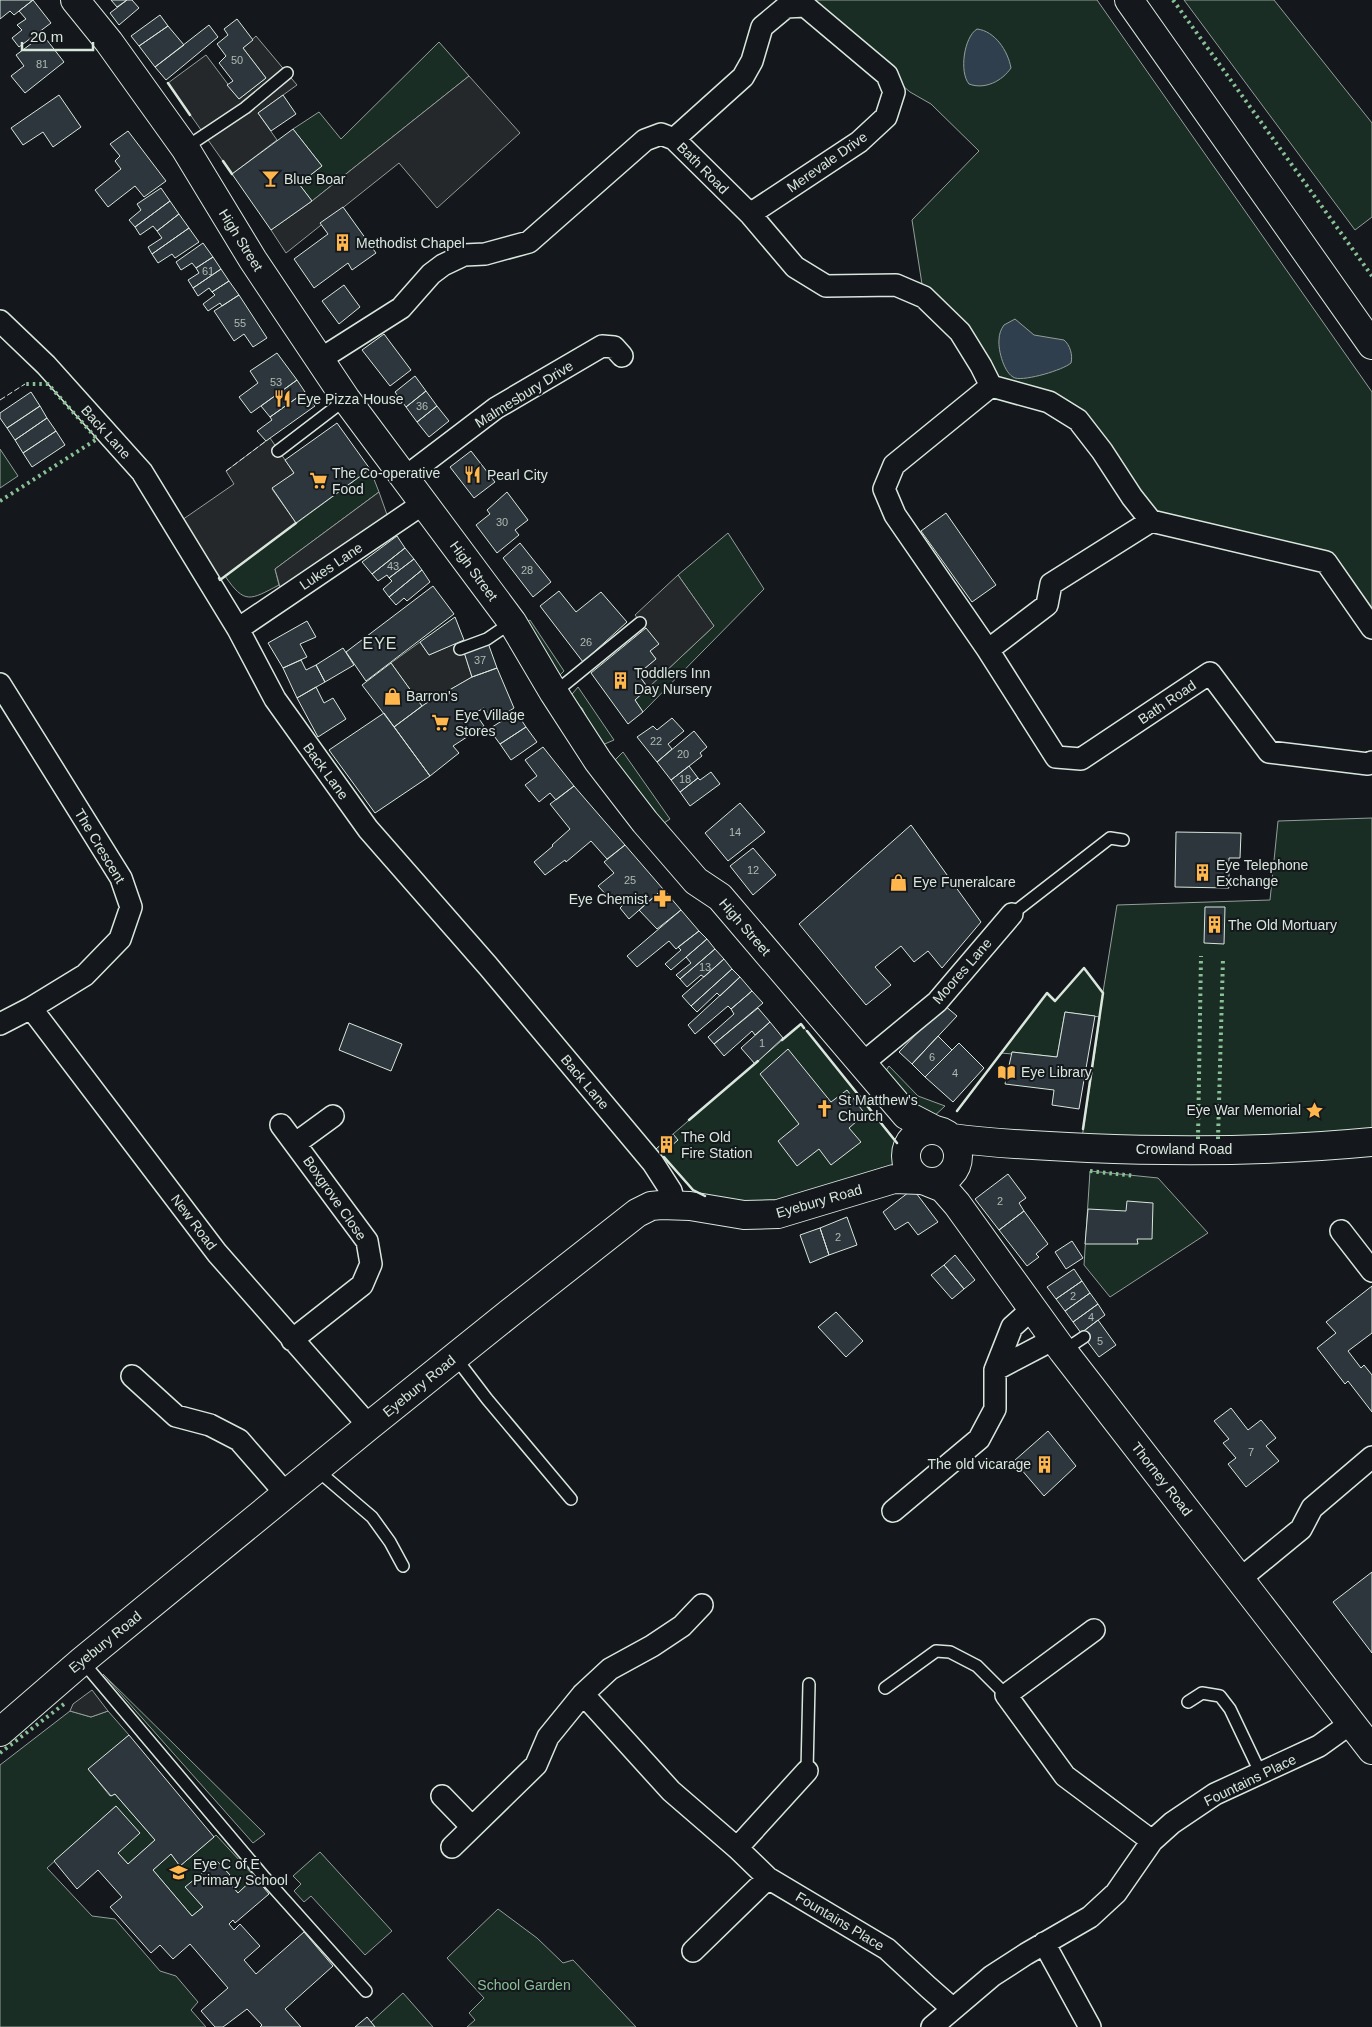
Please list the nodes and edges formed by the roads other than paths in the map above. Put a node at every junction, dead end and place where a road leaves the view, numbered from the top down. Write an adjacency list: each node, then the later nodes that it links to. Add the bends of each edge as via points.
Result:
1 (75, 0): 5 (main road, High Street)
2 (1129, 0): 8 (main road)
3 (287, 73): 5 (lane, via 246,108)
4 (674, 138): 6 (street, Bath Road); 6 (street, Merevale Drive, via 743,77 752,61 762,27 786,7 805,6 887,75 894,92 886,117 859,142); 10 (street, Bath Road, via 661,134 645,140 529,242 485,254 464,255 443,265 401,308)
5 (185, 148): 10 (main road, High Street)
6 (750, 214): 11 (street, Bath Road, via 795,267 826,286 896,285 924,297 960,332)
7 (0, 321): 20 (street, Back Lane, via 46,365 142,472 197,552)
8 (1372, 345)
9 (622, 356): 14 (street, Malmesbury Drive, via 614,347 602,346 496,408)
10 (319, 360): 12 (main road, High Street)
11 (991, 386): 16 (street, via 1049,402 1078,420); 22 (street, Bath Road, via 894,465 884,489 895,515)
12 (346, 400): 13 (lane); 14 (main road, High Street)
13 (278, 451)
14 (404, 478): 15 (main road, High Street)
15 (424, 503): 17 (main road, High Street); 20 (street, Lukes Lane)
16 (1151, 521): 19 (street, via 1326,562); 22 (street, via 1051,584 1047,605)
17 (512, 622): 21 (lane, via 487,639); 24 (main road, High Street)
18 (640, 622): 24 (lane)
19 (1372, 628)
20 (238, 629): 38 (street, Back Lane, via 275,699 368,829 653,1163 671,1191)
21 (460, 649)
22 (988, 650): 25 (street, Bath Road, via 1056,757 1082,759 1210,673 1269,752)
23 (0, 684): 28 (street, The Crescent, via 121,878 131,907 120,939 91,969)
24 (554, 693): 30 (main road, High Street, via 598,761 645,822 696,881 720,897)
25 (1372, 762)
26 (1123, 840): 27 (lane, via 1110,838)
27 (1012, 914): 30 (street, Moores Lane, via 937,1002)
28 (31, 1008): 29 (street, The Crescent); 42 (street, New Road, via 217,1253)
29 (0, 1024)
30 (863, 1063): 35 (main road, High Street)
31 (333, 1116): 34 (street, Boxgrove Close)
32 (281, 1125): 34 (street, Boxgrove Close)
33 (1372, 1142): 35 (main road, Crowland Road, via 1318,1148 1155,1151 997,1144)
34 (296, 1143): 42 (street, Boxgrove Close, via 367,1241 371,1264 362,1285)
35 (927, 1147): 36 (main road, High Street, via 909,1170); 36 (main road, via 952,1173 945,1178); 37 (main road); 38 (main road, Eyebury Road, via 778,1214 744,1215)
36 (925, 1181): 37 (main road, Thorney Road, via 943,1188)
37 (957, 1204): 41 (main road, Thorney Road)
38 (675, 1205): 44 (main road, Eyebury Road, via 651,1206 637,1213)
39 (1341, 1231): 40 (street)
40 (1372, 1271)
41 (1033, 1308): 43 (main road, Thorney Road); 45 (street, via 1012,1327)
42 (292, 1340): 47 (street, New Road)
43 (1068, 1342): 45 (street); 54 (main road, Thorney Road)
44 (455, 1357): 47 (main road, Eyebury Road); 51 (lane)
45 (995, 1370): 52 (street, via 995,1409 979,1439)
46 (132, 1376): 50 (street, via 176,1416 210,1425 239,1440)
47 (369, 1426): 49 (main road, Eyebury Road)
48 (1372, 1457): 54 (street, via 1312,1508 1301,1529)
49 (317, 1470): 50 (main road, Eyebury Road); 53 (lane, via 372,1517)
50 (287, 1495): 57 (main road, Eyebury Road)
51 (571, 1499)
52 (893, 1511)
53 (403, 1566)
54 (1240, 1579): 63 (main road, Thorney Road)
55 (702, 1606): 60 (street, via 682,1626 610,1669)
56 (1094, 1630): 61 (street)
57 (82, 1661): 64 (main road, Eyebury Road); 76 (lane, via 265,1878)
58 (809, 1684): 66 (lane)
59 (885, 1688): 61 (lane, via 936,1651 950,1652 977,1666)
60 (583, 1694): 69 (street, via 548,1737 536,1765); 72 (street, Fountains Place, via 671,1791)
61 (1006, 1695): 70 (street, via 1064,1776)
62 (1188, 1702): 67 (lane, via 1202,1693 1220,1696 1230,1709)
63 (1351, 1723): 65 (main road, Thorney Road); 67 (street, Fountains Place, via 1319,1746)
64 (0, 1732)
65 (1372, 1750)
66 (806, 1771): 72 (street)
67 (1260, 1772): 70 (street, Fountains Place, via 1215,1794)
68 (442, 1796): 69 (street)
69 (472, 1827): 71 (street)
70 (1152, 1841): 74 (street, Fountains Place, via 1116,1893 1090,1918)
71 (452, 1847)
72 (737, 1848): 73 (street, Fountains Place)
73 (768, 1878): 75 (street); 77 (street, Fountains Place, via 888,1949)
74 (1044, 1944): 77 (street, Fountains Place, via 992,1976); 79 (street)
75 (693, 1951)
76 (366, 1991)
77 (953, 2009): 78 (street, Fountains Place)
78 (932, 2027)
79 (1090, 2027)

